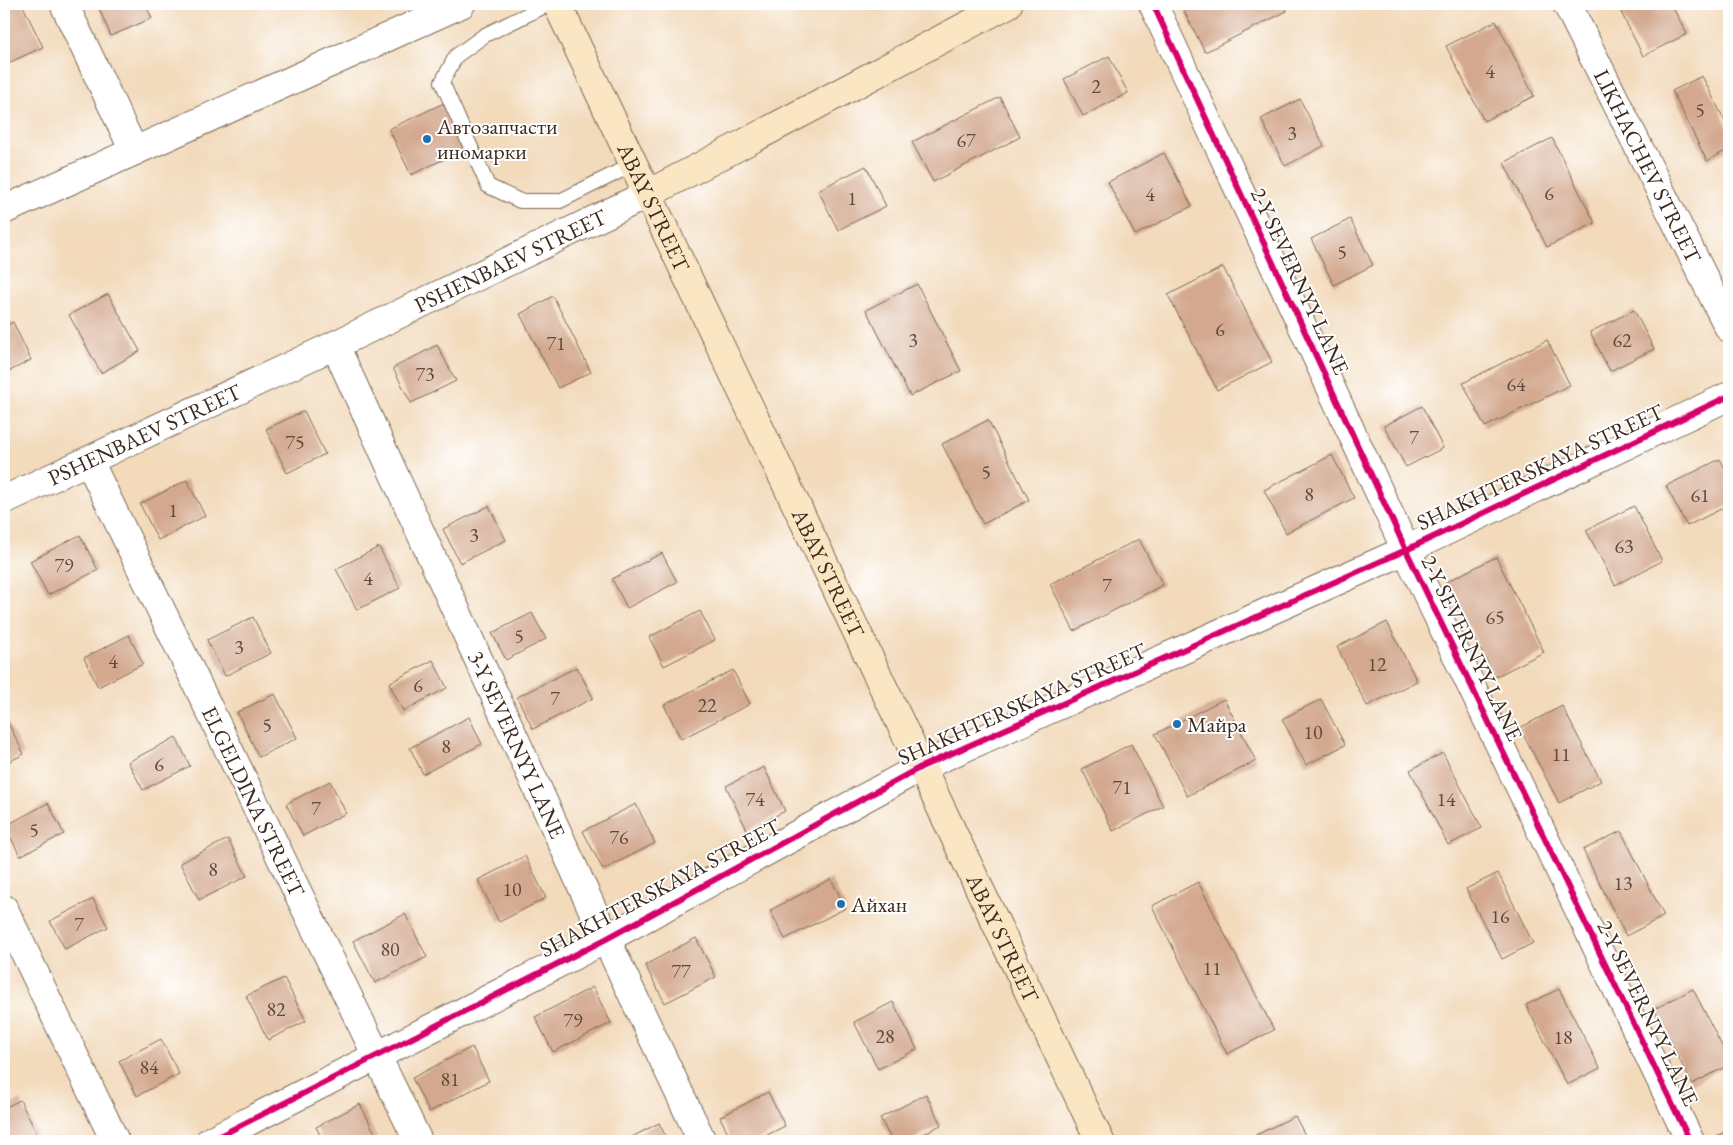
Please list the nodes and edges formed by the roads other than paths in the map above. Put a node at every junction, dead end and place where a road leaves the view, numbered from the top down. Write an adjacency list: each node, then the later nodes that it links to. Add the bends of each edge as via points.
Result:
1 (64, 4): 8 (street)
2 (462, 4): 8 (street)
3 (548, 4): 9 (lane, via 485,35 456,56 442,82 488,186 520,201 560,201)
4 (558, 4): 9 (main road, ABAY STREET)
5 (1008, 4): 10 (main road, PSHENBAEV STREET)
6 (1153, 4): 17 (street, 2-Y SEVERNYY LANE)
7 (1567, 4): 12 (street, LIKHACHEV STREET)
8 (134, 151): 11 (street)
9 (634, 164): 10 (main road, ABAY STREET)
10 (650, 193): 13 (street, PSHENBAEV STREET); 18 (main road, ABAY STREET)
11 (4, 210)
12 (1729, 328)
13 (335, 345): 15 (street, PSHENBAEV STREET); 20 (street, 3-Y SEVERNYY LANE)
14 (1729, 396): 17 (street, SHAKHTERSKAYA STREET)
15 (89, 461): 16 (street, PSHENBAEV STREET); 21 (street, ELGELDINA STREET)
16 (4, 500)
17 (1406, 550): 18 (street, SHAKHTERSKAYA STREET); 27 (street, 2-Y SEVERNYY LANE)
18 (920, 767): 20 (street, SHAKHTERSKAYA STREET); 26 (main road, ABAY STREET)
19 (4, 909): 22 (street)
20 (606, 939): 21 (street, SHAKHTERSKAYA STREET); 25 (street, 3-Y SEVERNYY LANE)
21 (378, 1055): 23 (street, SHAKHTERSKAYA STREET); 24 (street, ELGELDINA STREET)
22 (115, 1141)
23 (210, 1141)
24 (418, 1141)
25 (702, 1141)
26 (1100, 1141)
27 (1690, 1141)

